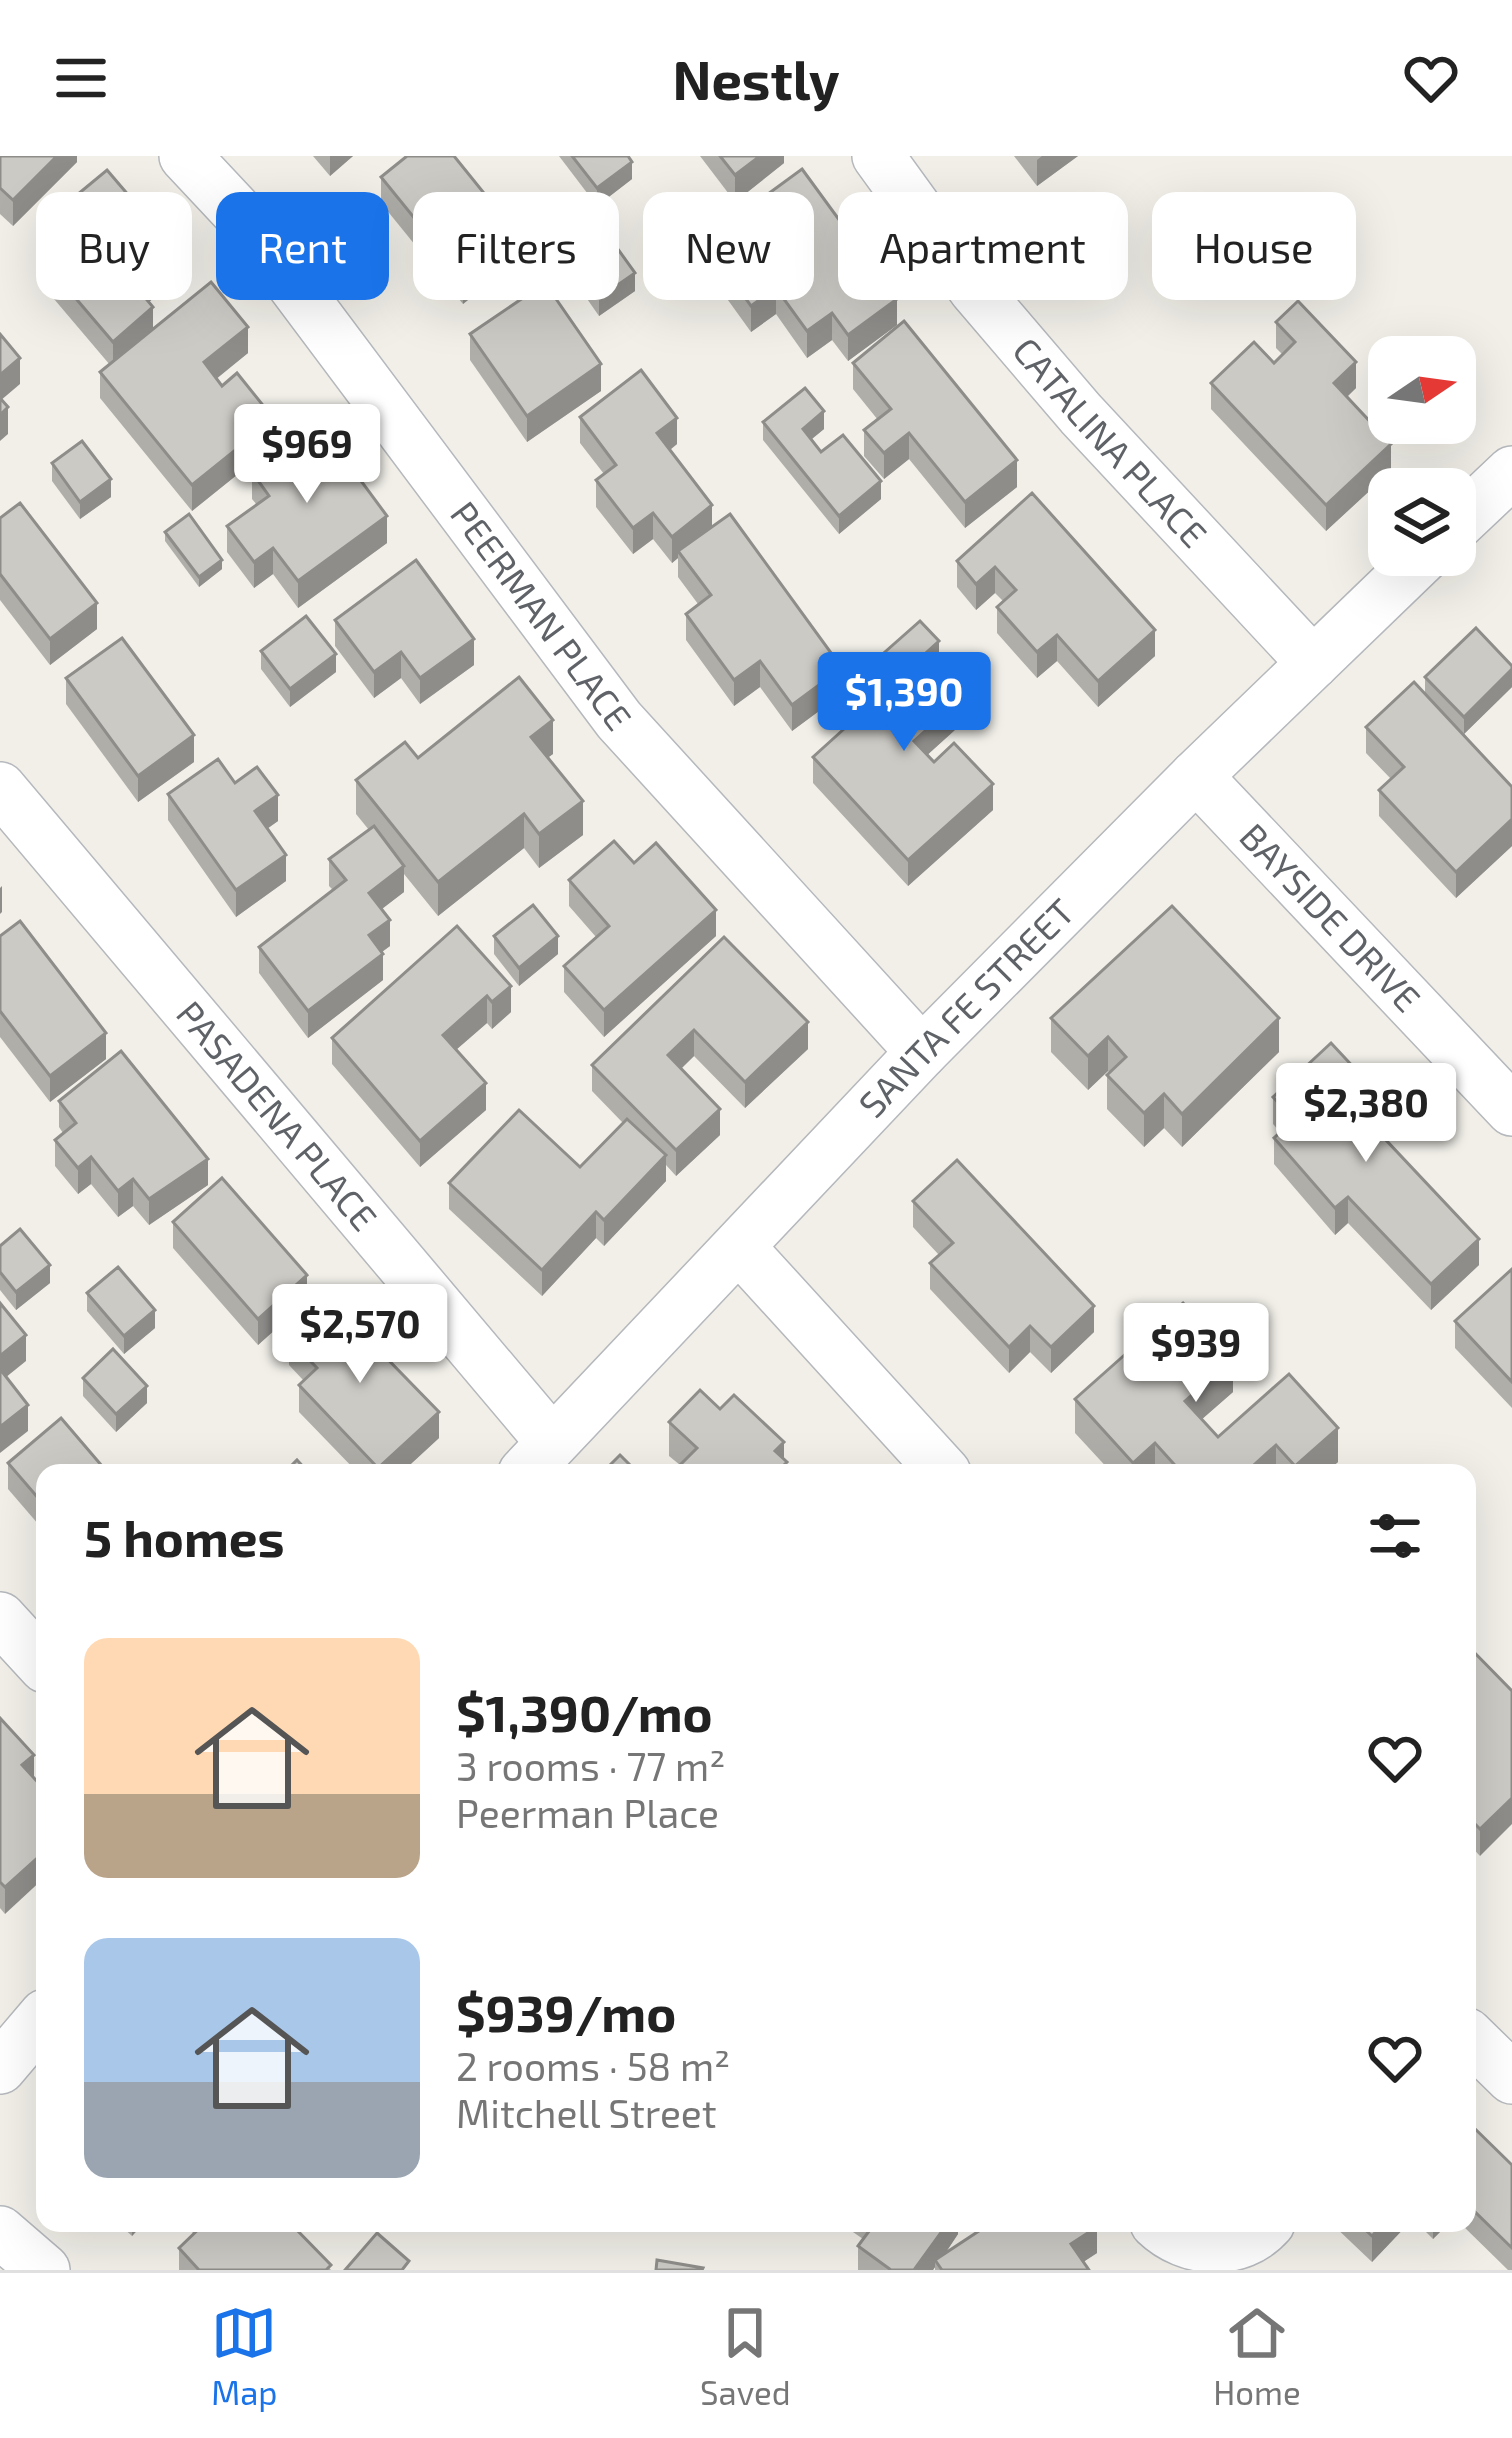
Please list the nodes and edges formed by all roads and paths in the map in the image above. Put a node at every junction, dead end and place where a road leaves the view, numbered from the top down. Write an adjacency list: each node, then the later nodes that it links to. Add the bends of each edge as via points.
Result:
1 (185, 156): 9 (street, PEERMAN PLACE, via 244,219 619,720)
2 (878, 156): 6 (street, CATALINA PLACE, via 1065,396)
3 (1512, 472): 4 (street)
4 (1476, 506)
5 (1403, 576): 6 (street, SANTA FE STREET)
6 (1313, 663): 7 (street, SANTA FE STREET)
7 (1196, 776): 9 (street, SANTA FE STREET); 10 (street, BAYSIDE DRIVE)
8 (0, 788): 12 (street, PASADENA PLACE)
9 (922, 1052): 11 (street, SANTA FE STREET)
10 (1512, 1110)
11 (739, 1247): 12 (street, SANTA FE STREET); 13 (street)
12 (538, 1458)
13 (937, 1464)
14 (0, 1618): 15 (street)
15 (36, 1657)
16 (36, 2026): 18 (street)
17 (1476, 2043): 19 (street)
18 (0, 2068)
19 (1512, 2078)
20 (0, 2232): 23 (street)
21 (1166, 2232): 22 (street, via 1217,2248)
22 (1261, 2232)
23 (44, 2270)

